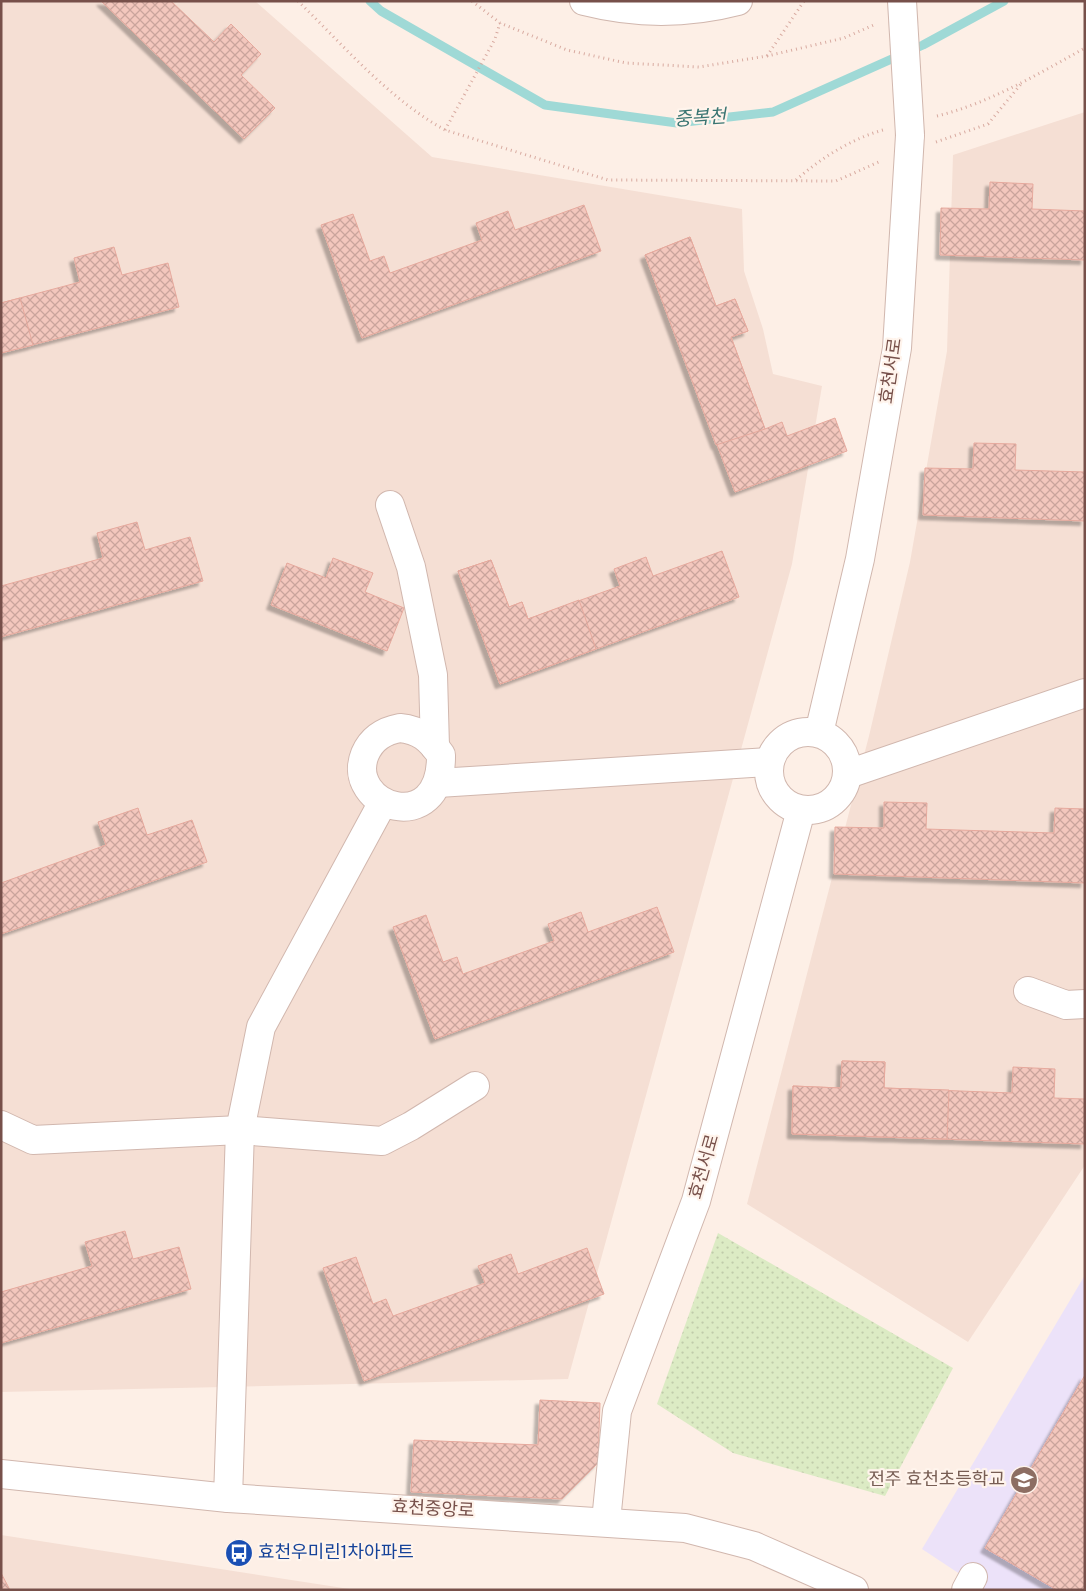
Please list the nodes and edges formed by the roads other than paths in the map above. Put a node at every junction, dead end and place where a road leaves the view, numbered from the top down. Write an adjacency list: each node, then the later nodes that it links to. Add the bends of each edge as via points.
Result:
1 (584, 1): 2 (street, via 608,7 674,12)
2 (738, 1)
3 (902, 1): 6 (street, 효천서로, bridge, via 909,142 897,348 860,559)
4 (390, 505): 7 (street, via 411,567 433,675)
5 (1085, 693): 9 (street)
6 (818, 733): 8 (street, via 800,733 782,740); 9 (street, via 840,748)
7 (435, 747): 10 (street, via 441,755); 11 (street, via 425,736 413,730 400,728 376,737 363,758 363,771 369,789)
8 (769, 762): 10 (street); 12 (street, via 768,774 779,798)
9 (848, 774): 12 (street, via 838,798 815,810)
10 (438, 783): 11 (street, via 421,802 395,806)
11 (383, 802): 17 (street, via 261,1027)
12 (801, 810): 20 (street, 효천서로, via 696,1201 617,1411)
13 (1028, 991): 14 (street, via 1066,1005)
14 (1085, 1004)
15 (475, 1086): 17 (street, via 382,1141)
16 (1, 1125): 17 (street, via 34,1140)
17 (240, 1130): 19 (street)
18 (1, 1474): 19 (street, 효천중앙로)
19 (228, 1498): 20 (street, 효천중앙로)
20 (606, 1521): 21 (street, 효천중앙로, via 685,1528 754,1546)
21 (854, 1590)

